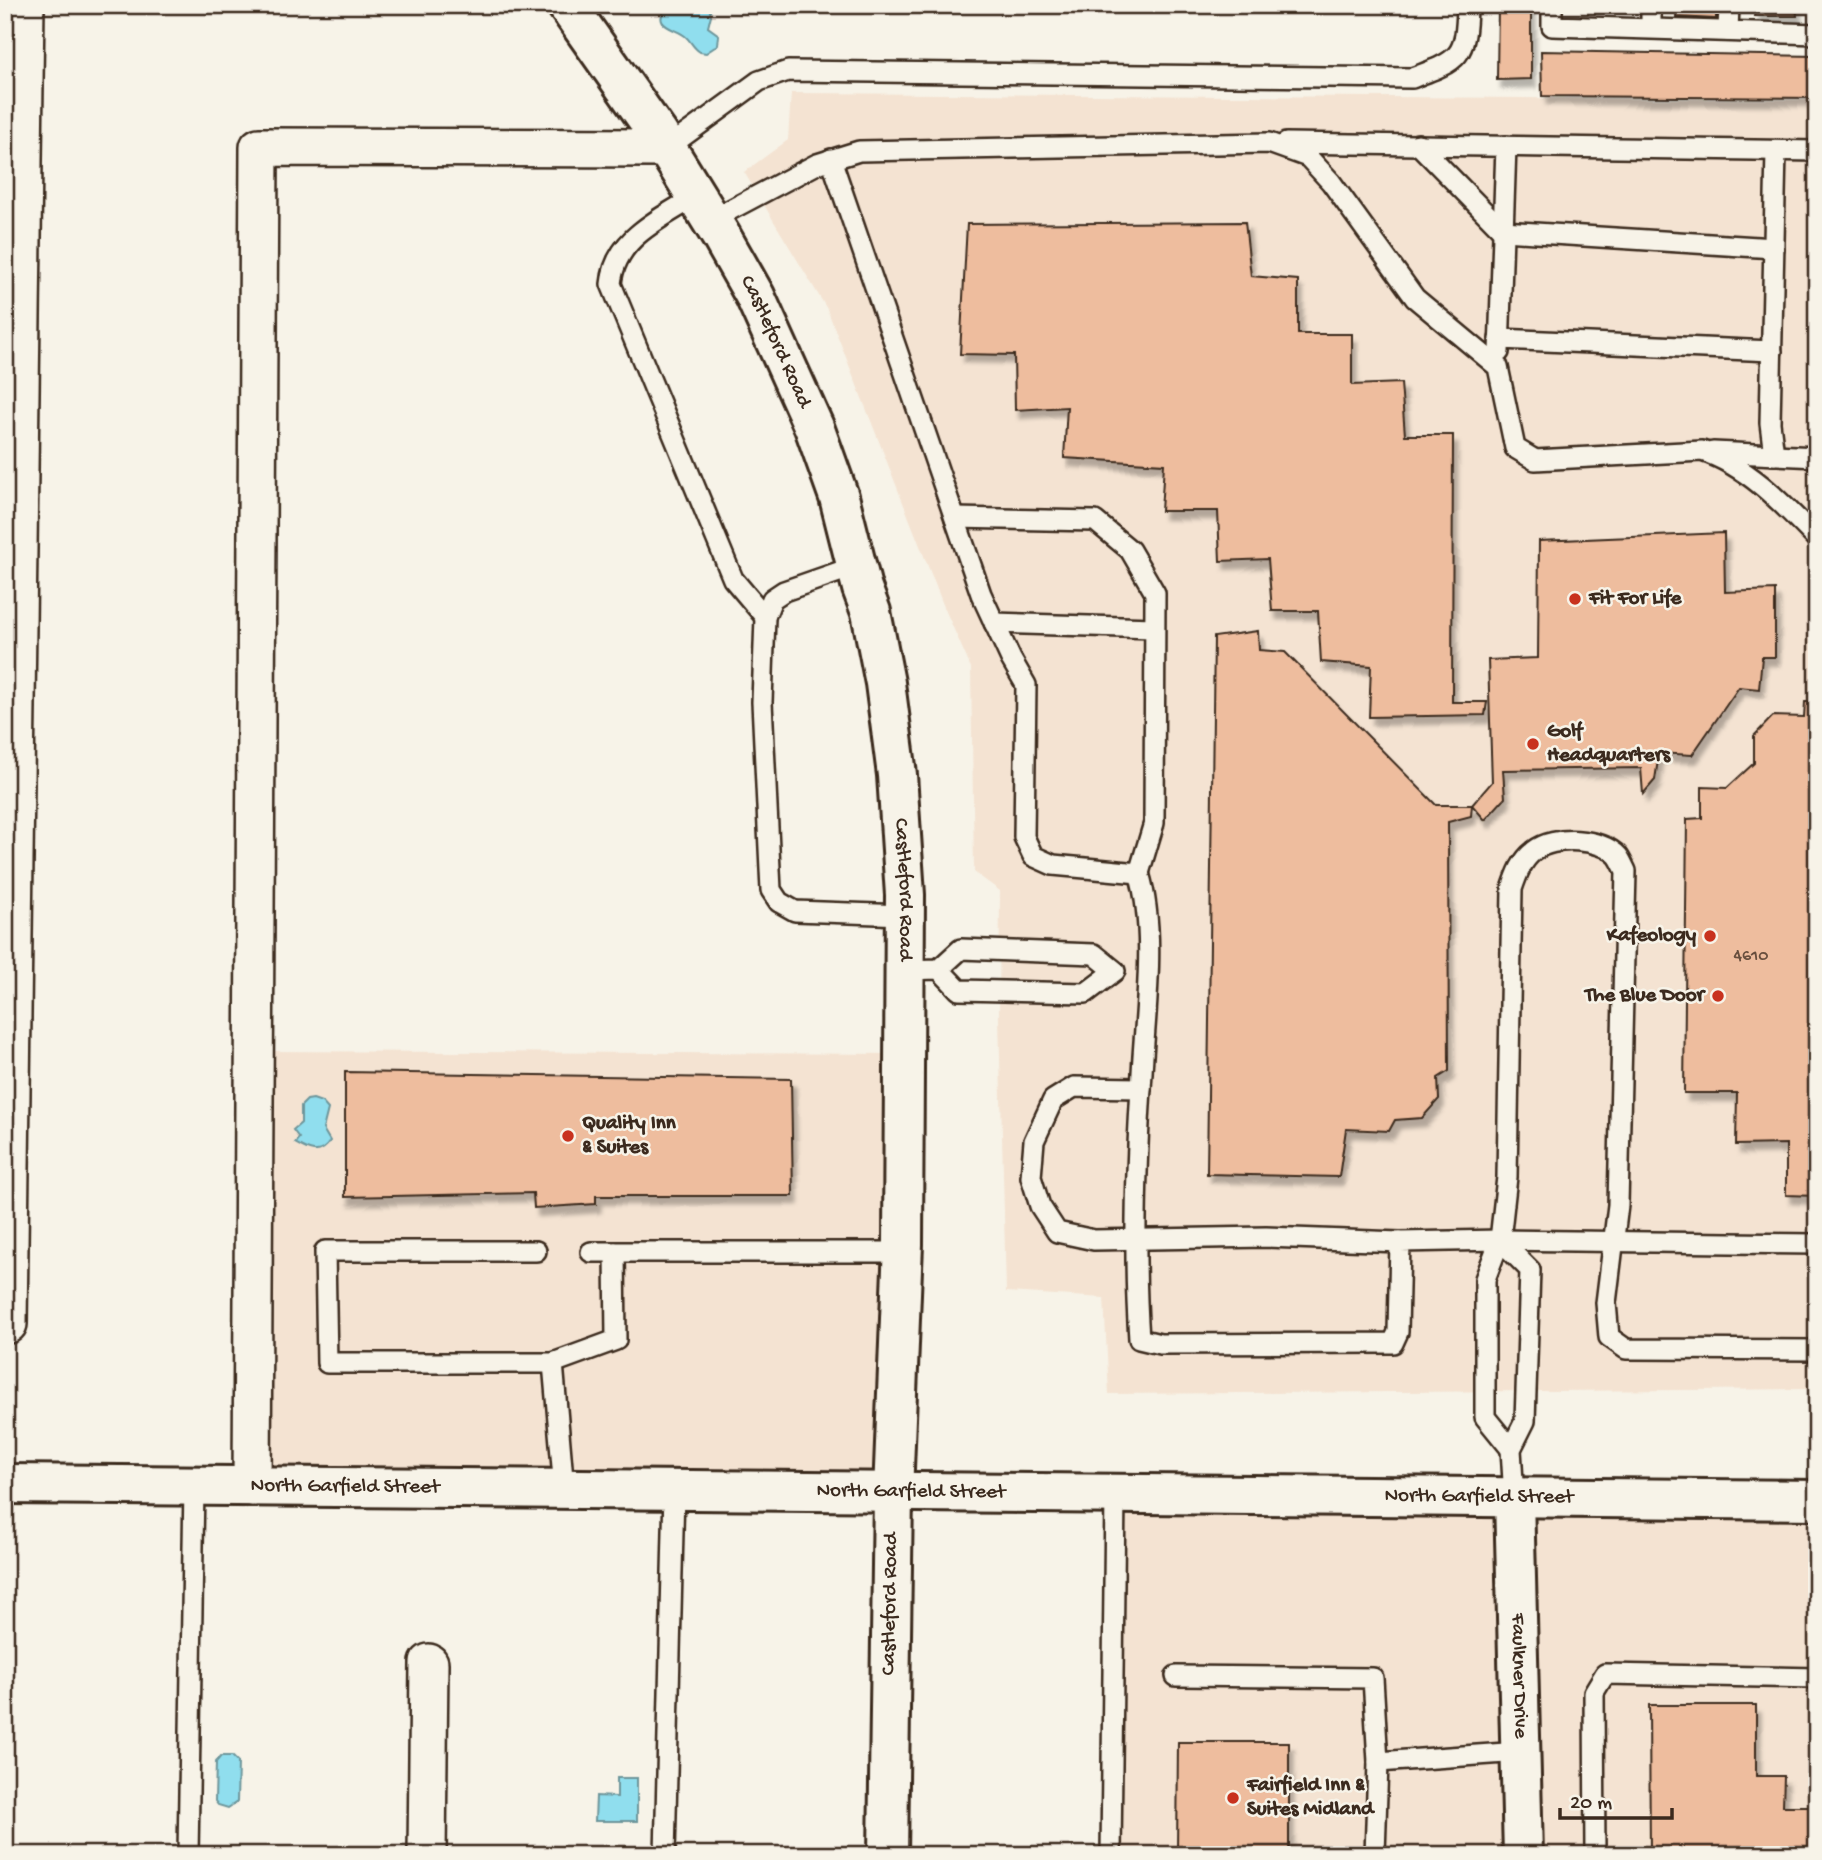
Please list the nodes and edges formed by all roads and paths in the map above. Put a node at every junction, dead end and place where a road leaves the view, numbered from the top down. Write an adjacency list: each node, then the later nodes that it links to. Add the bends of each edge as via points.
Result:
1 (25, 5): 47 (street)
2 (567, 5): 13 (street, Castleford Road)
3 (1467, 5): 13 (lane, via 1463,49 1449,64 1412,78 788,71 759,81)
4 (1552, 5): 7 (lane, via 1552,26)
5 (1651, 5): 7 (lane)
6 (1729, 5): 8 (lane)
7 (1651, 28): 8 (lane)
8 (1728, 31): 9 (lane)
9 (1817, 34)
10 (1269, 143): 11 (lane); 16 (lane, via 859,151); 22 (lane, via 1308,157 1415,298)
11 (1418, 145): 12 (lane); 18 (lane)
12 (1506, 146): 14 (lane); 18 (lane)
13 (667, 148): 17 (street, Castleford Road); 53 (street, via 259,147)
14 (1776, 150): 15 (lane); 19 (lane)
15 (1817, 150)
16 (831, 159): 17 (lane); 26 (lane)
17 (704, 208): 28 (street, Castleford Road, via 755,296 814,427 839,497); 29 (lane, via 634,237 612,268 611,284 733,579)
18 (1503, 231): 19 (lane); 20 (lane)
19 (1773, 248): 21 (lane)
20 (1499, 339): 21 (lane); 22 (lane)
21 (1772, 351): 24 (lane)
22 (1498, 367): 23 (lane, via 1515,448 1535,460)
23 (1702, 451): 24 (lane); 27 (lane, via 1722,457 1749,476)
24 (1774, 455): 25 (lane)
25 (1817, 457)
26 (955, 518): 30 (lane); 31 (lane, via 1095,522 1130,550 1154,593)
27 (1817, 539)
28 (856, 566): 29 (lane, via 784,591 772,599); 33 (street, Castleford Road, via 871,612 888,705 903,848)
29 (765, 617): 33 (lane, via 762,702 771,890 779,902 795,911)
30 (994, 623): 31 (lane); 32 (lane, via 1026,685 1024,836 1033,856 1053,865)
31 (1154, 628): 32 (lane, via 1154,824)
32 (1139, 873): 36 (lane, via 1146,897)
33 (904, 915): 34 (street, Castleford Road)
34 (921, 969): 35 (lane, via 961,949 1094,954); 35 (lane, via 959,990 1073,993 1086,993); 46 (street, Castleford Road)
35 (1115, 971): 36 (lane)
36 (1148, 974): 37 (lane)
37 (1141, 1088): 39 (lane); 39 (lane, via 1074,1087 1053,1100 1034,1141 1031,1177 1040,1206 1057,1231 1094,1240)
38 (1500, 1240): 40 (lane); 41 (lane); 41 (lane, via 1507,1177 1512,889 1518,869 1535,849 1560,840 1591,842 1617,855 1626,871); 50 (lane, via 1485,1279 1485,1417); 50 (lane, via 1531,1270 1525,1422)
39 (1134, 1241): 40 (lane, via 1266,1237); 40 (lane, via 1139,1339 1160,1344 1393,1343 1398,1332)
40 (1400, 1242)
41 (1614, 1242): 42 (lane); 48 (lane, via 1606,1303 1609,1337 1626,1349)
42 (1817, 1244)
43 (536, 1251): 49 (lane, via 325,1251 327,1363)
44 (591, 1252): 45 (lane)
45 (615, 1252): 46 (lane); 49 (lane, via 616,1340)
46 (902, 1252): 56 (street, Castleford Road)
47 (9, 1324)
48 (1817, 1350)
49 (553, 1363): 54 (lane)
50 (1511, 1449): 58 (lane)
51 (5, 1484): 52 (street, North Garfield Street)
52 (194, 1486): 53 (street, North Garfield Street); 65 (lane)
53 (252, 1487): 54 (street, North Garfield Street)
54 (564, 1490): 55 (street, North Garfield Street)
55 (674, 1491): 56 (street, North Garfield Street); 67 (lane)
56 (892, 1493): 57 (street, North Garfield Street); 68 (street, Castleford Road)
57 (1115, 1493): 58 (street, North Garfield Street); 69 (lane)
58 (1514, 1498): 59 (street, North Garfield Street); 63 (street, Faulkner Drive)
59 (1817, 1500)
60 (429, 1663): 66 (street)
61 (1176, 1676): 64 (lane, via 1373,1678)
62 (1817, 1678): 72 (lane, via 1605,1674 1594,1692)
63 (1520, 1752): 64 (lane); 71 (street, Faulkner Drive)
64 (1378, 1762): 70 (lane)
65 (188, 1855)
66 (427, 1855)
67 (665, 1855)
68 (888, 1855)
69 (1111, 1855)
70 (1375, 1855)
71 (1523, 1855)
72 (1595, 1855)

